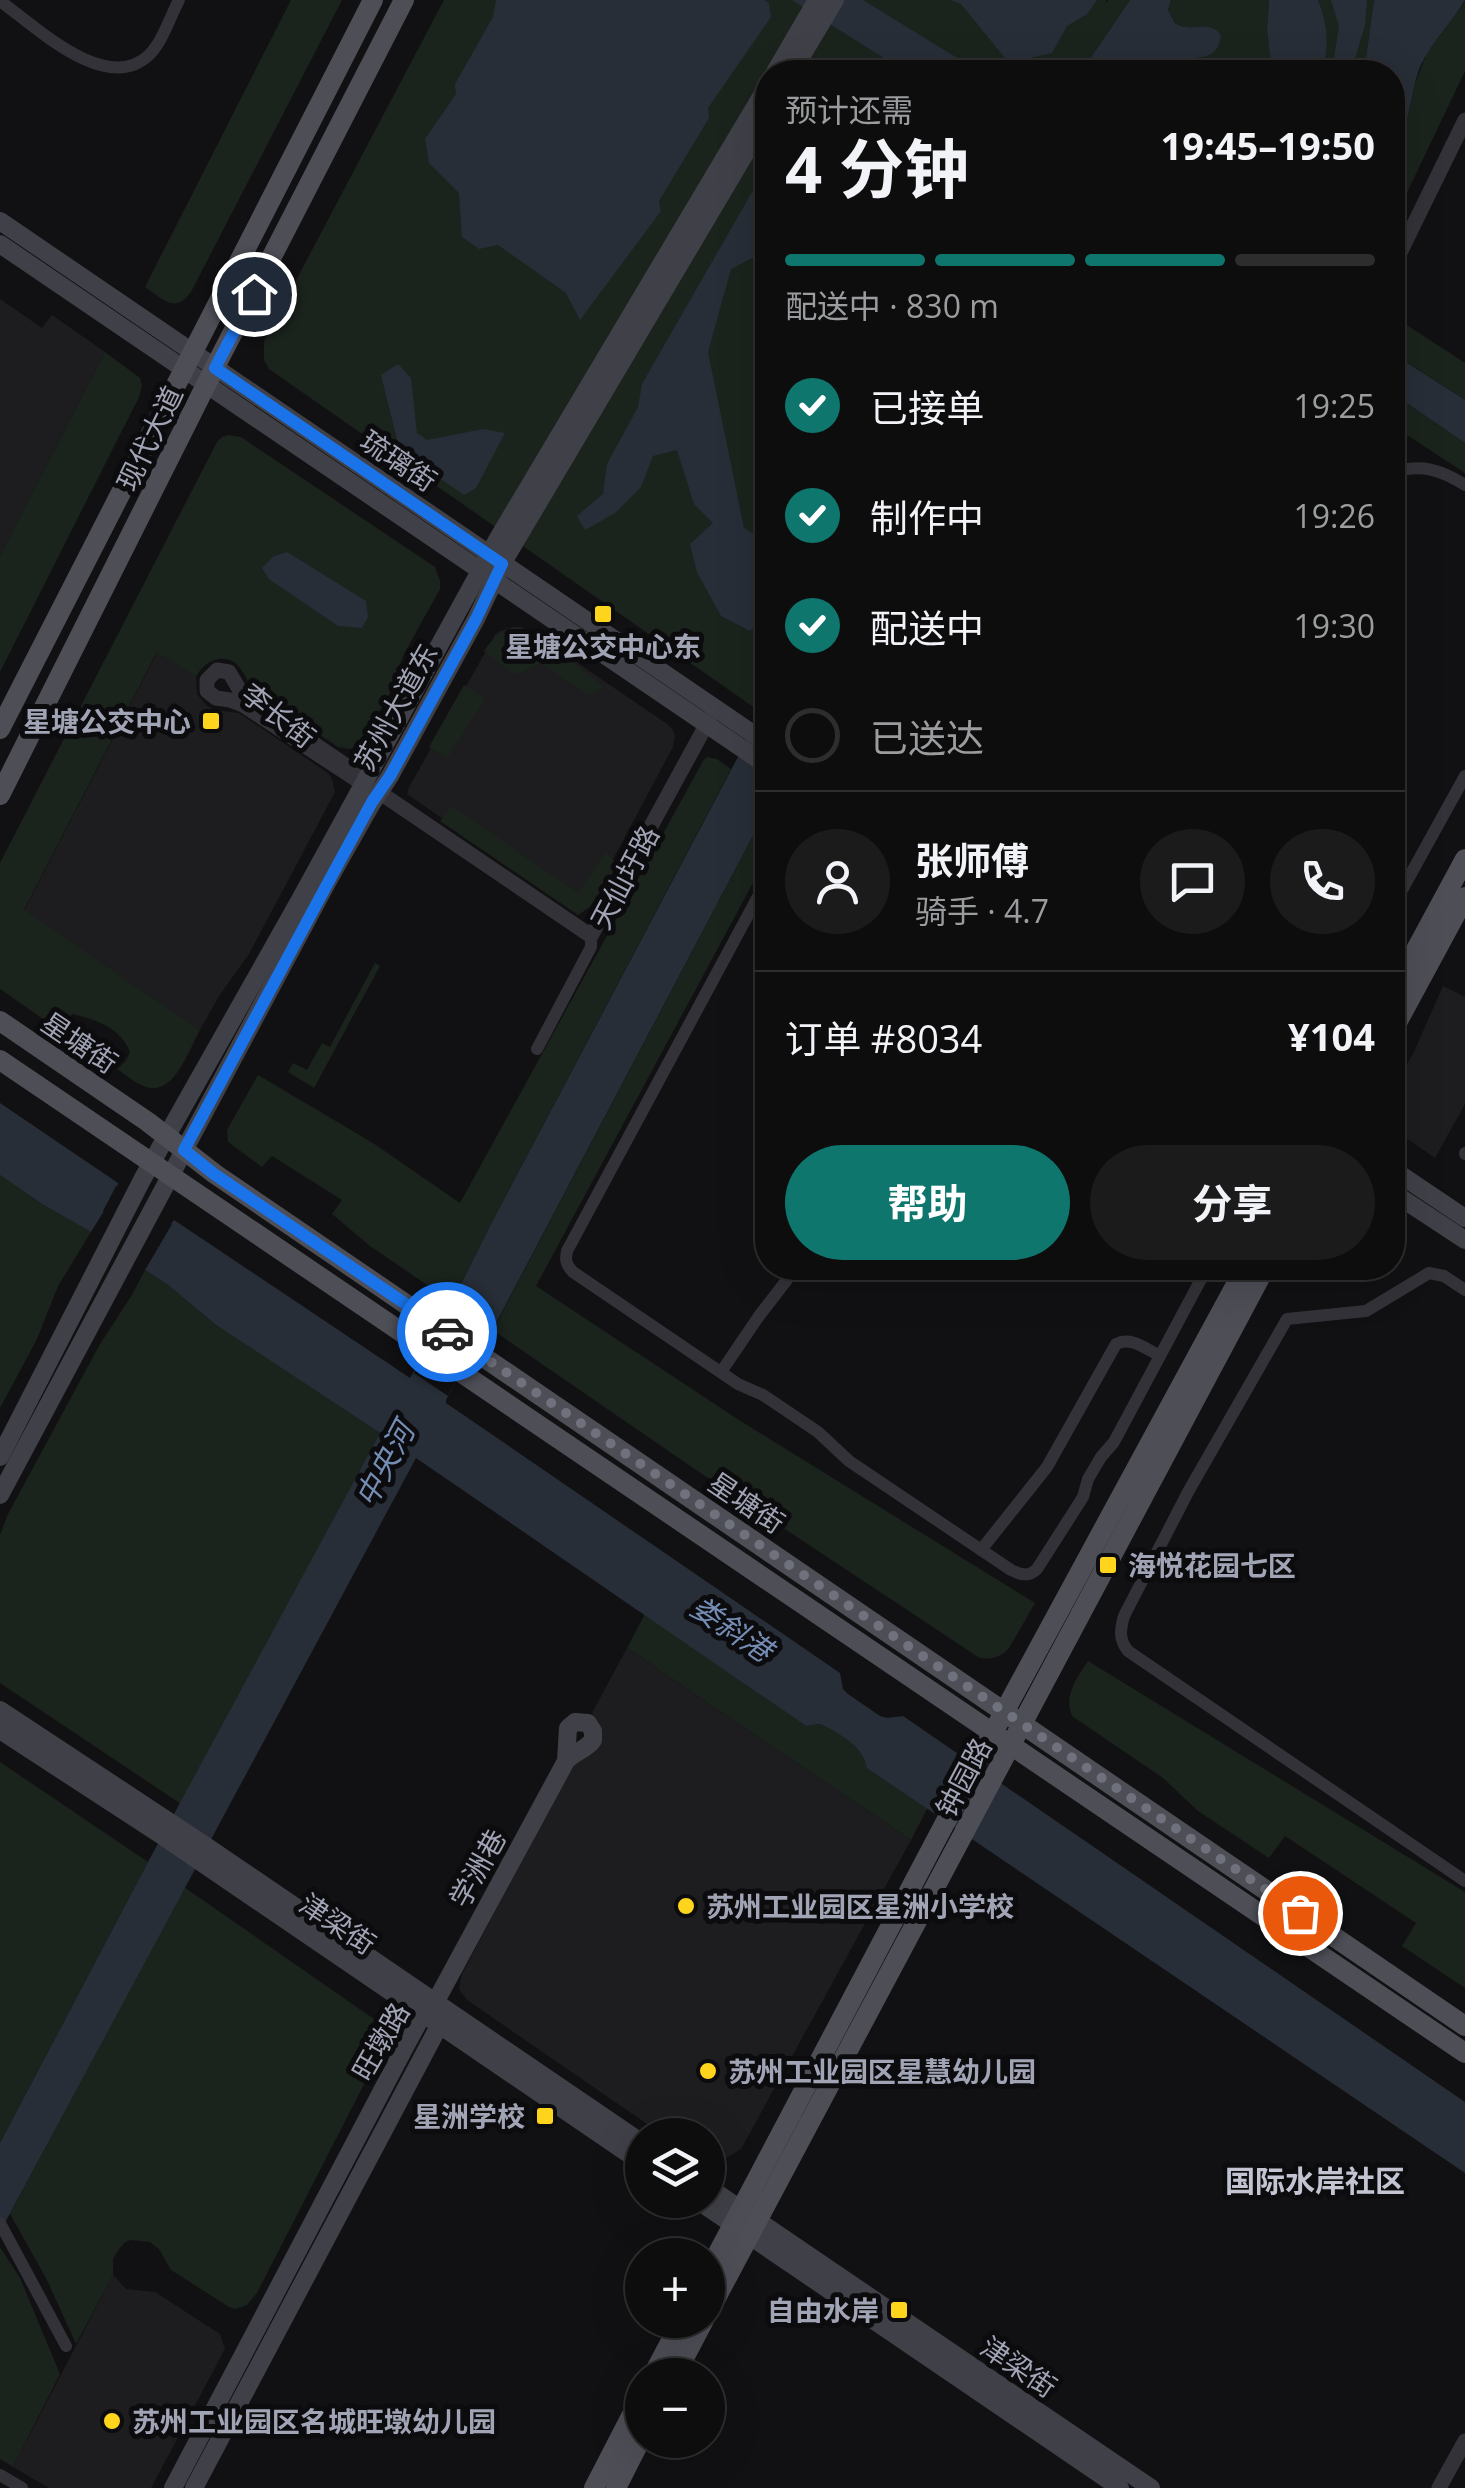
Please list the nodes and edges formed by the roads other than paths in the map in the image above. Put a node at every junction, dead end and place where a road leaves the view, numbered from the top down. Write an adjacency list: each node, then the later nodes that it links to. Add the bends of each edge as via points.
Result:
1 (0, 0): 2 (street, via 68,51 121,66 148,56)
2 (179, 0)
3 (373, 0): 15 (main road, 现代大道)
4 (404, 0): 16 (main road, 现代大道)
5 (835, 0): 6 (main road)
6 (816, 12): 7 (main road); 8 (main road)
7 (783, 60)
8 (797, 60)
9 (755, 108): 19 (main road, 苏州大道东)
10 (1465, 120): 13 (street)
11 (755, 135): 19 (main road, 苏州大道东)
12 (0, 220): 15 (main road, 琉璃街)
13 (1405, 242)
14 (0, 244): 15 (main road, 琉璃街)
15 (189, 361): 16 (main road, 琉璃街); 21 (main road, 现代大道)
16 (211, 376): 19 (main road, 琉璃街); 25 (main road, 现代大道)
17 (1405, 469): 18 (street, via 1433,468)
18 (1465, 486)
19 (491, 567): 20 (main road, 琉璃街); 24 (main road, 苏州大道东, via 476,619)
20 (712, 716): 22 (main road, 琉璃街); 30 (street, 天仙圩路)
21 (0, 729)
22 (754, 742)
23 (1465, 776): 27 (street)
24 (370, 785): 24 (street, 李长街, via 248,699 228,672 217,670 207,680 211,696 244,705); 30 (street, 李长街); 36 (main road, 苏州大道东); 37 (main road, 苏州大道东, via 330,879)
25 (0, 795)
26 (1465, 859): 31 (main road)
27 (1405, 884)
28 (1465, 897): 32 (main road)
29 (755, 902): 49 (street, via 565,1259 573,1272)
30 (591, 936): 34 (street, 天仙圩路)
31 (1405, 970)
32 (1405, 1008)
33 (0, 1021): 36 (main road, 星塘街)
34 (537, 1049)
35 (0, 1060): 38 (main road, 星塘街)
36 (167, 1136): 37 (main road, 星塘街); 38 (main road, 苏州大道东)
37 (184, 1150): 38 (main road, 苏州大道东); 54 (main road, 星塘街)
38 (160, 1170): 50 (main road, 苏州大道东, via 133,1198); 51 (main road, 苏州大道东, via 152,1210); 57 (main road, 星塘街)
39 (1405, 1178): 41 (main road)
40 (1405, 1201): 42 (main road)
41 (1465, 1218)
42 (1465, 1240)
43 (786, 1280): 49 (street)
44 (1201, 1280): 48 (street)
45 (1239, 1280): 54 (main road, 钟园路)
46 (1259, 1280): 55 (main road, 钟园路)
47 (1465, 1290): 62 (street, via 1429,1273 1366,1311 1287,1318 1188,1492 1124,1616 1121,1636 1128,1651)
48 (1160, 1356): 52 (street, via 1132,1341 1116,1344 1047,1467); 52 (street, via 1037,1569 1017,1573)
49 (721, 1372): 52 (street, via 818,1432)
50 (0, 1457)
51 (0, 1495)
52 (982, 1550)
53 (0, 1710): 61 (main road, 津梁街)
54 (1004, 1711): 55 (main road, 星塘街); 57 (main road, 钟园路)
55 (1022, 1724): 58 (main road, 钟园路); 64 (main road, 星塘街)
56 (0, 1730): 61 (main road, 津梁街)
57 (993, 1734): 58 (main road, 星塘街); 60 (main road, 钟园路)
58 (1011, 1746): 60 (main road, 钟园路); 65 (main road, 星塘街)
59 (566, 1762): 63 (main road, 学洲巷)
60 (984, 1772): 70 (main road, 钟园路)
61 (165, 1828): 63 (main road, 津梁街)
62 (1465, 1881)
63 (433, 2013): 66 (main road, 津梁街); 67 (main road, 津梁街); 80 (main road, 旺墩路); 81 (main road, 旺墩路)
64 (1465, 2026)
65 (1465, 2054)
66 (625, 2132)
67 (625, 2151)
68 (725, 2204): 70 (main road, 津梁街)
69 (725, 2213): 70 (main road, 津梁街)
70 (744, 2222): 72 (main road, 钟园路); 73 (main road, 钟园路); 84 (main road, 津梁街); 85 (main road, 津梁街)
71 (3, 2227): 74 (street)
72 (725, 2248)
73 (725, 2270)
74 (66, 2346)
75 (625, 2429): 82 (main road)
76 (1465, 2441): 86 (street)
77 (631, 2458): 83 (main road)
78 (0, 2475): 79 (street)
79 (22, 2488)
80 (173, 2488)
81 (194, 2488)
82 (594, 2488)
83 (616, 2488)
84 (1120, 2488)
85 (1152, 2488)
86 (1438, 2488)

